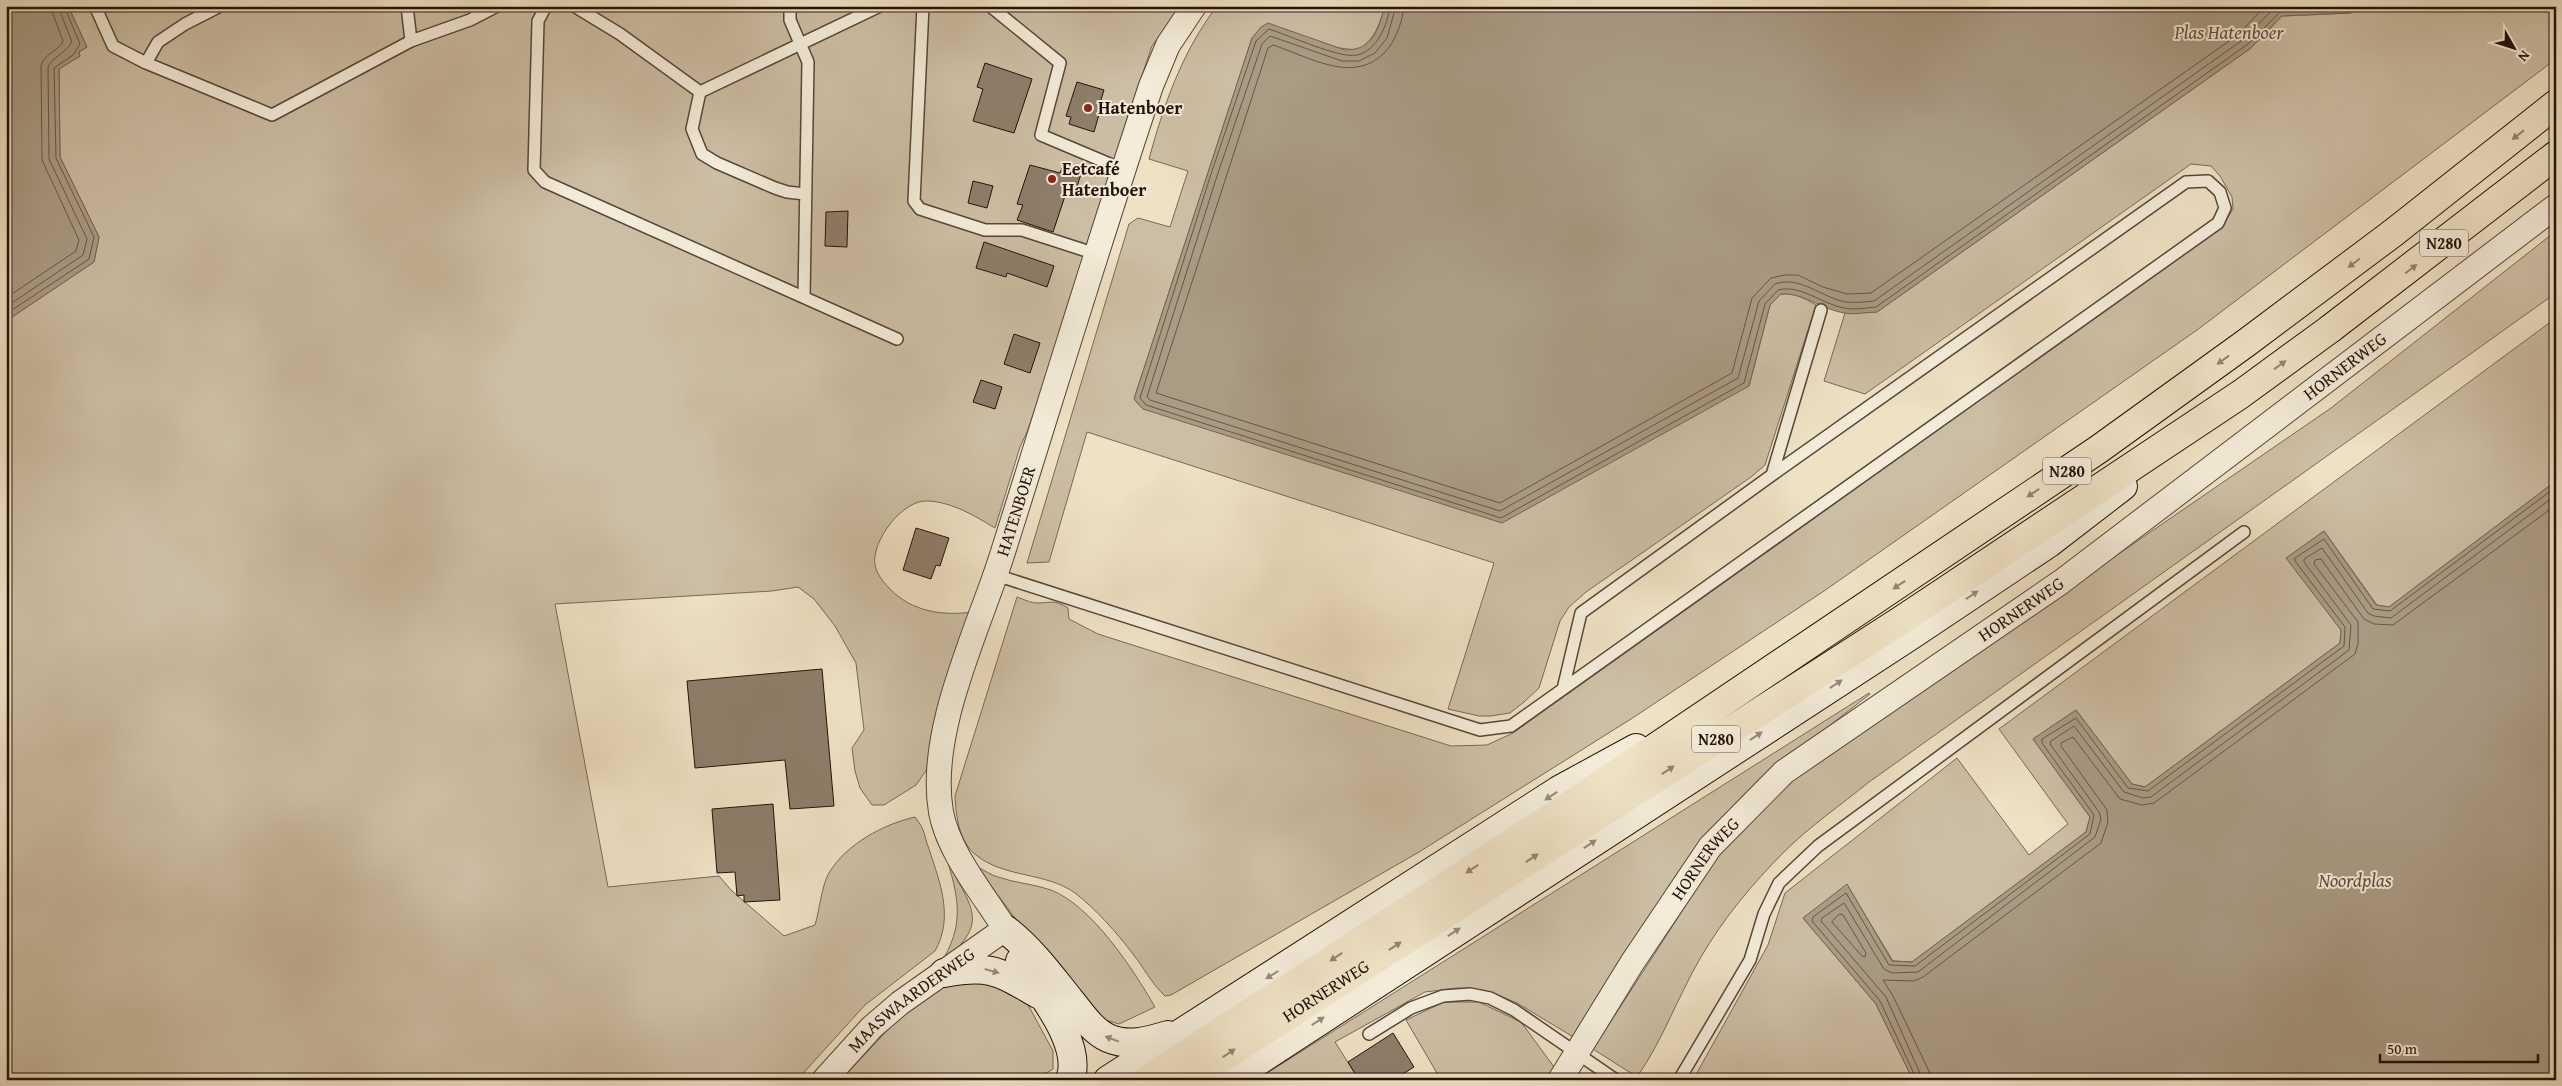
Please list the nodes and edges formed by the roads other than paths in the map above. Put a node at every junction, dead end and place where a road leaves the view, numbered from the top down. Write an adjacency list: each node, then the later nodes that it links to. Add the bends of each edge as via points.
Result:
1 (95, 6): 14 (lane, via 113,46)
2 (220, 6): 14 (lane, via 158,42)
3 (407, 6): 12 (lane)
4 (497, 6): 12 (lane, via 470,20)
5 (546, 6): 22 (lane, via 538,21 534,170 545,182)
6 (574, 6): 15 (lane, via 620,34)
7 (790, 6): 13 (lane, via 790,20)
8 (880, 6): 13 (lane)
9 (923, 6): 21 (lane, via 914,201 920,209 985,230 1022,230)
10 (990, 6): 18 (lane, via 1060,63 1042,135)
11 (1194, 6): 18 (street, HATENBOER, via 1168,45)
12 (411, 41): 14 (lane, via 272,115)
13 (800, 44): 15 (lane); 19 (lane, via 808,62)
14 (146, 63)
15 (700, 92): 19 (lane, via 692,129 702,154 775,188)
16 (2556, 104): 30 (main road, HORNERWEG / N280, one-way to 30, via 2393,233 2099,449)
17 (2556, 156): 25 (main road, HORNERWEG / N280, one-way to 17)
18 (1124, 170): 21 (street, HATENBOER)
19 (805, 194): 22 (lane)
20 (2556, 206): 36 (street, HORNERWEG, via 2061,582 1784,772 1710,847)
21 (1096, 254): 28 (street, HATENBOER)
22 (804, 297): 24 (lane)
23 (1821, 310): 26 (lane)
24 (897, 339)
25 (2241, 394): 41 (main road, HORNERWEG / N280, one-way to 25, via 1904,619); 42 (main road, HORNERWEG / N280, one-way to 25, via 2049,543)
26 (1772, 475): 29 (lane, via 1581,613); 29 (lane, via 2186,182 2208,181 2220,192 2225,208 2218,223)
27 (2244, 532): 45 (lane, via 1818,846 1779,883 1764,914 1750,960)
28 (996, 575): 29 (lane, via 1480,730 1511,726); 31 (street, HATENBOER, via 952,700 941,750 941,811 949,840)
29 (1563, 689)
30 (1731, 696): 34 (main road, HORNERWEG / N280, one-way to 34, via 1559,790); 40 (main road, HORNERWEG / N280, one-way to 40, via 1567,808)
31 (1005, 929): 32 (street, MAASWAARDERWEG); 33 (main road, via 1014,952); 34 (main road, one-way to 31, via 1142,1043 1124,1043 1108,1038 1089,1023 1025,944)
32 (944, 973): 33 (main road, one-way to 33, via 971,968 990,969); 37 (street, MAASWAARDERWEG, via 872,1027)
33 (1041, 996): 38 (main road, via 1069,1038 1074,1061)
34 (1192, 1026): 39 (main road, HORNERWEG / N280)
35 (1369, 1034): 36 (lane, via 1412,1008 1443,996 1470,994 1490,998 1514,1010)
36 (1576, 1054): 43 (street, HORNERWEG); 44 (lane)
37 (824, 1080)
38 (1070, 1080)
39 (1108, 1080)
40 (1146, 1080)
41 (1188, 1080)
42 (1229, 1080)
43 (1560, 1080)
44 (1616, 1080)
45 (1679, 1080)

